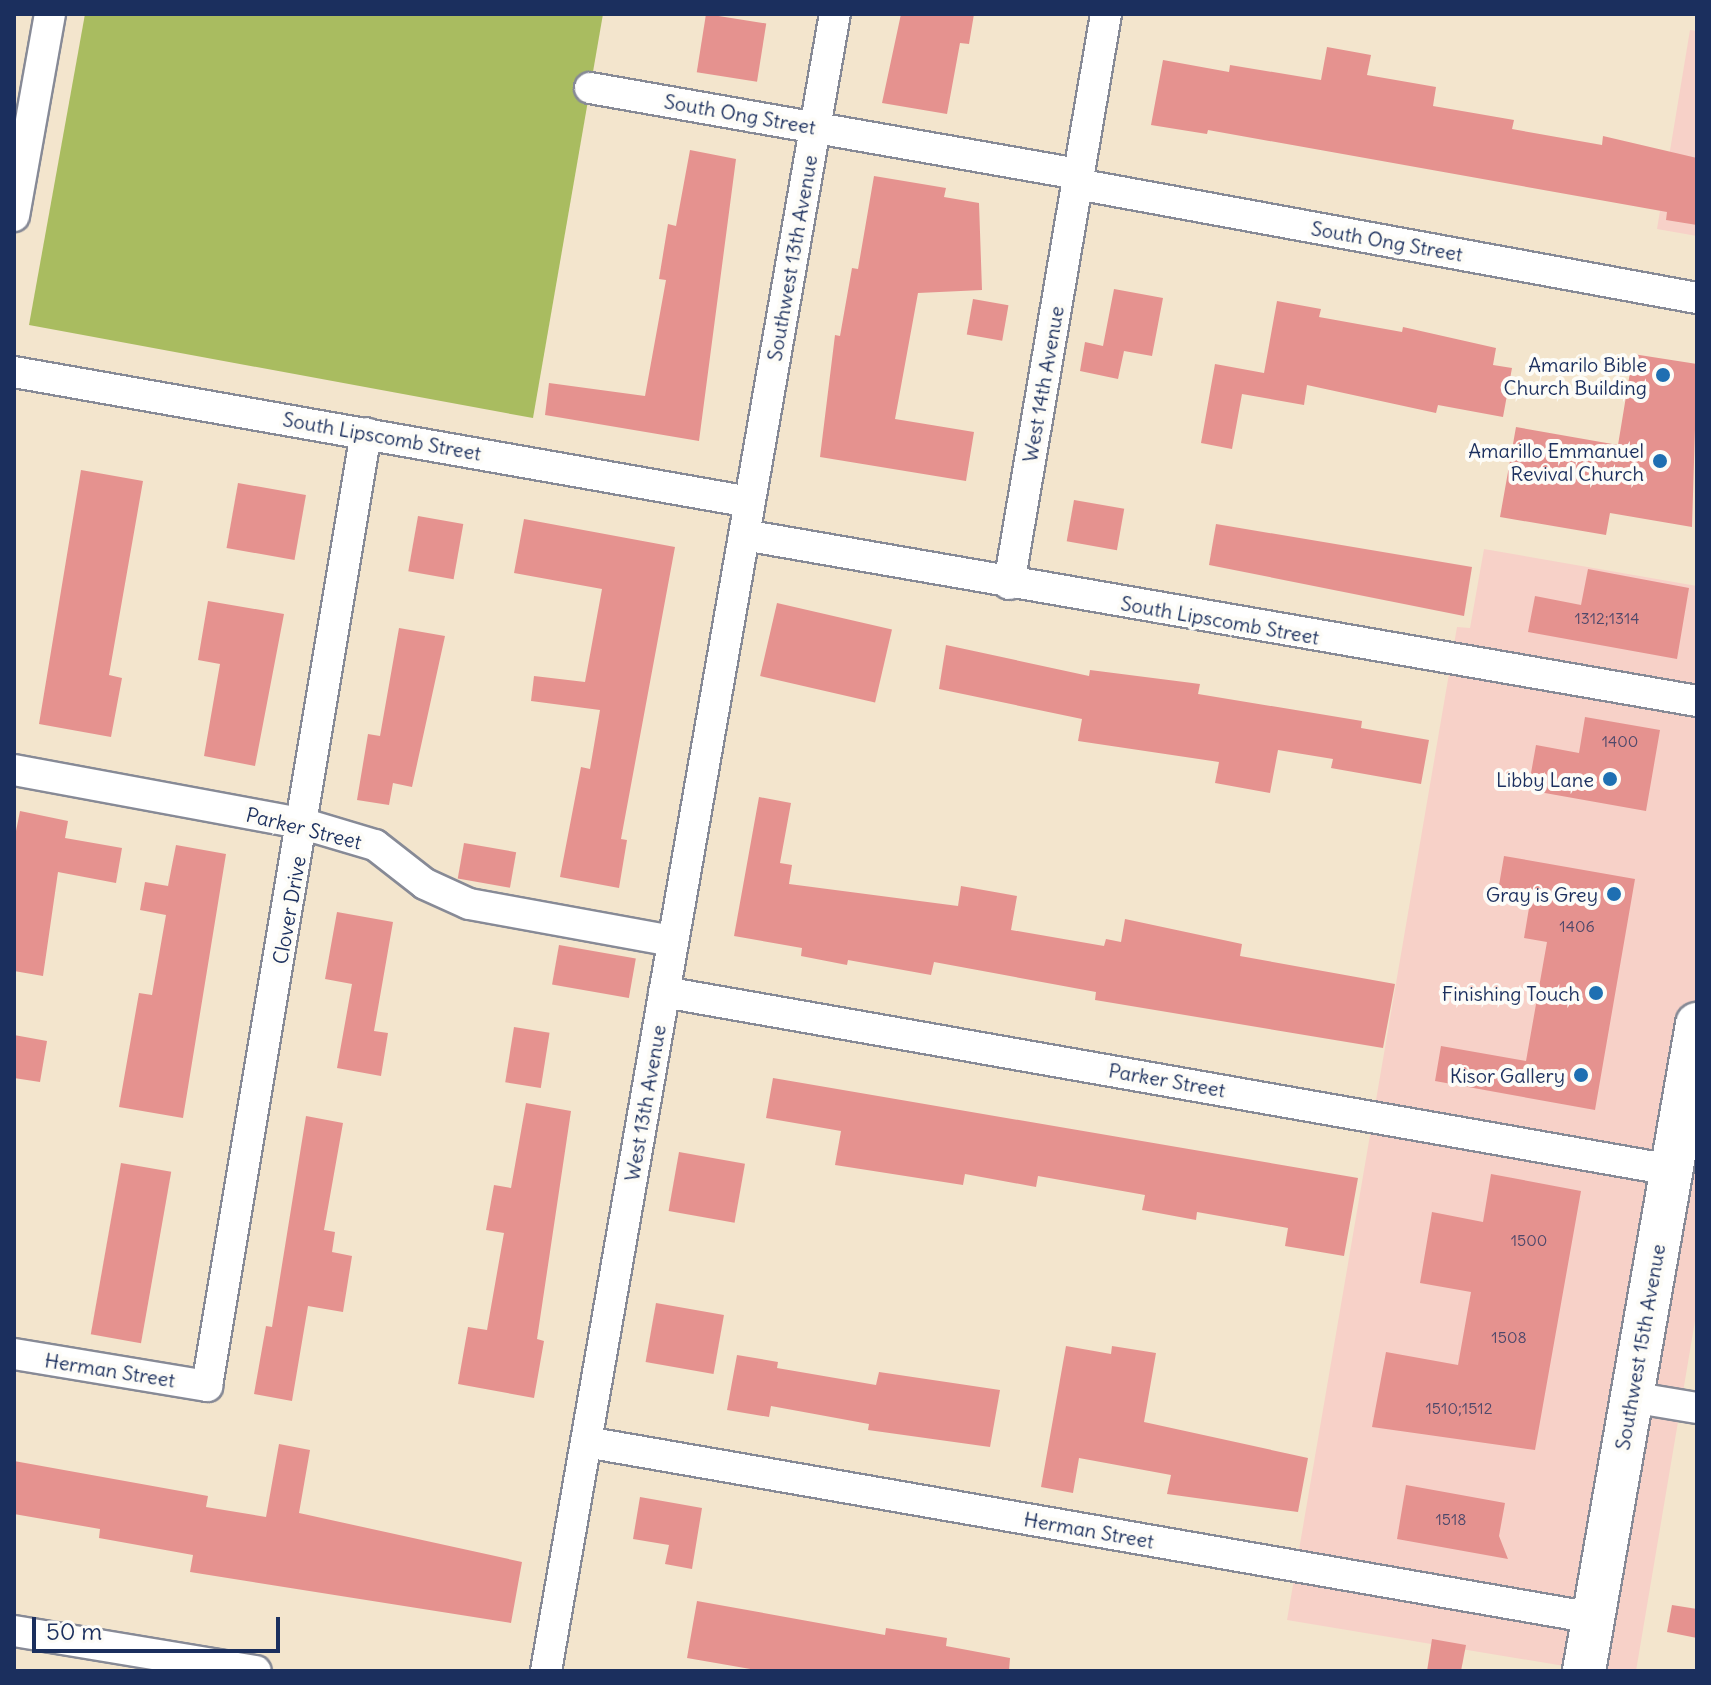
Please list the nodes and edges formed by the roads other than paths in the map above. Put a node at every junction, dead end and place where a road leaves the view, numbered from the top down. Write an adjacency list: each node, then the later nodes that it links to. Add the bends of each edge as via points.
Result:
1 (50, 14): 7 (street)
2 (835, 14): 5 (street, Southwest 13th Avenue)
3 (1106, 14): 6 (street, West 14th Avenue)
4 (590, 88): 5 (street, South Ong Street)
5 (815, 127): 6 (street, South Ong Street); 11 (street, Southwest 13th Avenue)
6 (1078, 179): 8 (street, South Ong Street); 13 (street, West 14th Avenue)
7 (14, 216)
8 (1697, 298)
9 (14, 372): 10 (street, South Lipscomb Street)
10 (366, 433): 11 (street, South Lipscomb Street); 16 (street, Clover Drive)
11 (750, 502): 12 (street, Southwest 13th Avenue)
12 (744, 535): 13 (street, South Lipscomb Street); 17 (street, West 13th Avenue)
13 (1009, 584): 14 (street, South Lipscomb Street)
14 (1697, 701)
15 (14, 770): 16 (street, Parker Street)
16 (304, 824): 17 (street, Parker Street, via 375,845 425,884 469,904); 22 (street, Clover Drive)
17 (673, 941): 18 (street, West 13th Avenue)
18 (664, 992): 20 (street, Parker Street); 25 (street, West 13th Avenue)
19 (1697, 1024): 20 (main road, Southwest 15th Avenue)
20 (1671, 1170): 23 (main road, Southwest 15th Avenue)
21 (14, 1354): 22 (street, Herman Street)
22 (207, 1386)
23 (1631, 1397): 24 (street); 26 (main road, Southwest 15th Avenue)
24 (1697, 1408)
25 (586, 1442): 26 (street, Herman Street); 30 (street, West 13th Avenue)
26 (1593, 1618): 31 (main road, Southwest 15th Avenue)
27 (14, 1631): 28 (street)
28 (102, 1658): 29 (street)
29 (256, 1671)
30 (546, 1671)
31 (1584, 1671)

